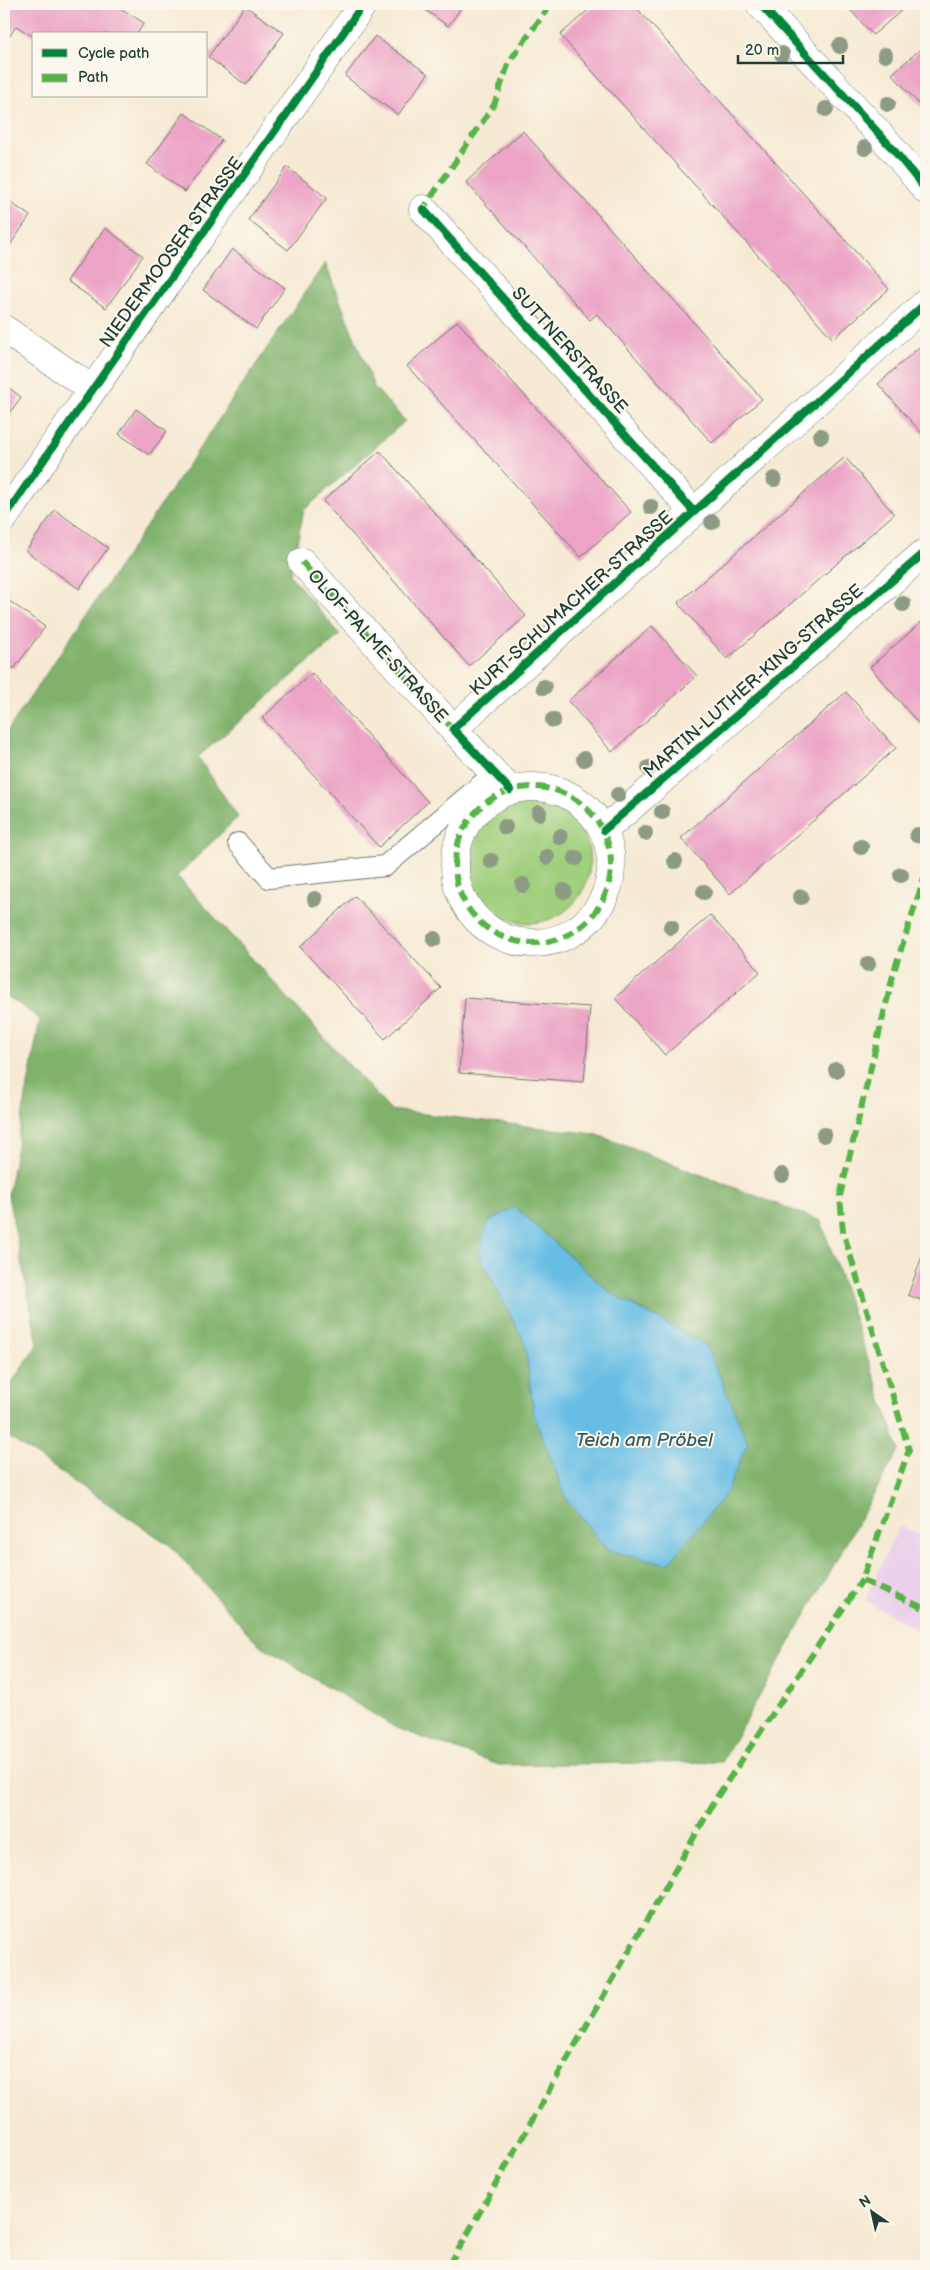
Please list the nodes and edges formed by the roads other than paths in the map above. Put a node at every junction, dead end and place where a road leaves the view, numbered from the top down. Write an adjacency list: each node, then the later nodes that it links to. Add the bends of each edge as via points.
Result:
1 (363, 4): 7 (street, NIEDERMOOSER STRASSE)
2 (760, 4): 3 (street, via 892,148)
3 (926, 190)
4 (423, 209): 8 (street, SUTTNERSTRASSE)
5 (926, 303): 8 (street, KURT-SCHUMACHER-STRASSE)
6 (4, 329): 7 (street)
7 (92, 389): 9 (street, NIEDERMOOSER STRASSE)
8 (694, 512): 12 (street, KURT-SCHUMACHER-STRASSE)
9 (4, 518)
10 (923, 554): 14 (street, MARTIN-LUTHER-KING-STRASSE)
11 (302, 562): 12 (street, OLOF-PALME-STRASSE)
12 (453, 729): 13 (street)
13 (502, 782): 14 (street, via 554,789 574,798 591,812); 14 (street, via 472,816 460,836 454,859 456,885 467,908 485,928 508,940 534,944 560,939 583,926 600,906 610,882 611,856); 15 (lane, via 385,866 269,878)
14 (604, 830)
15 (238, 844)

